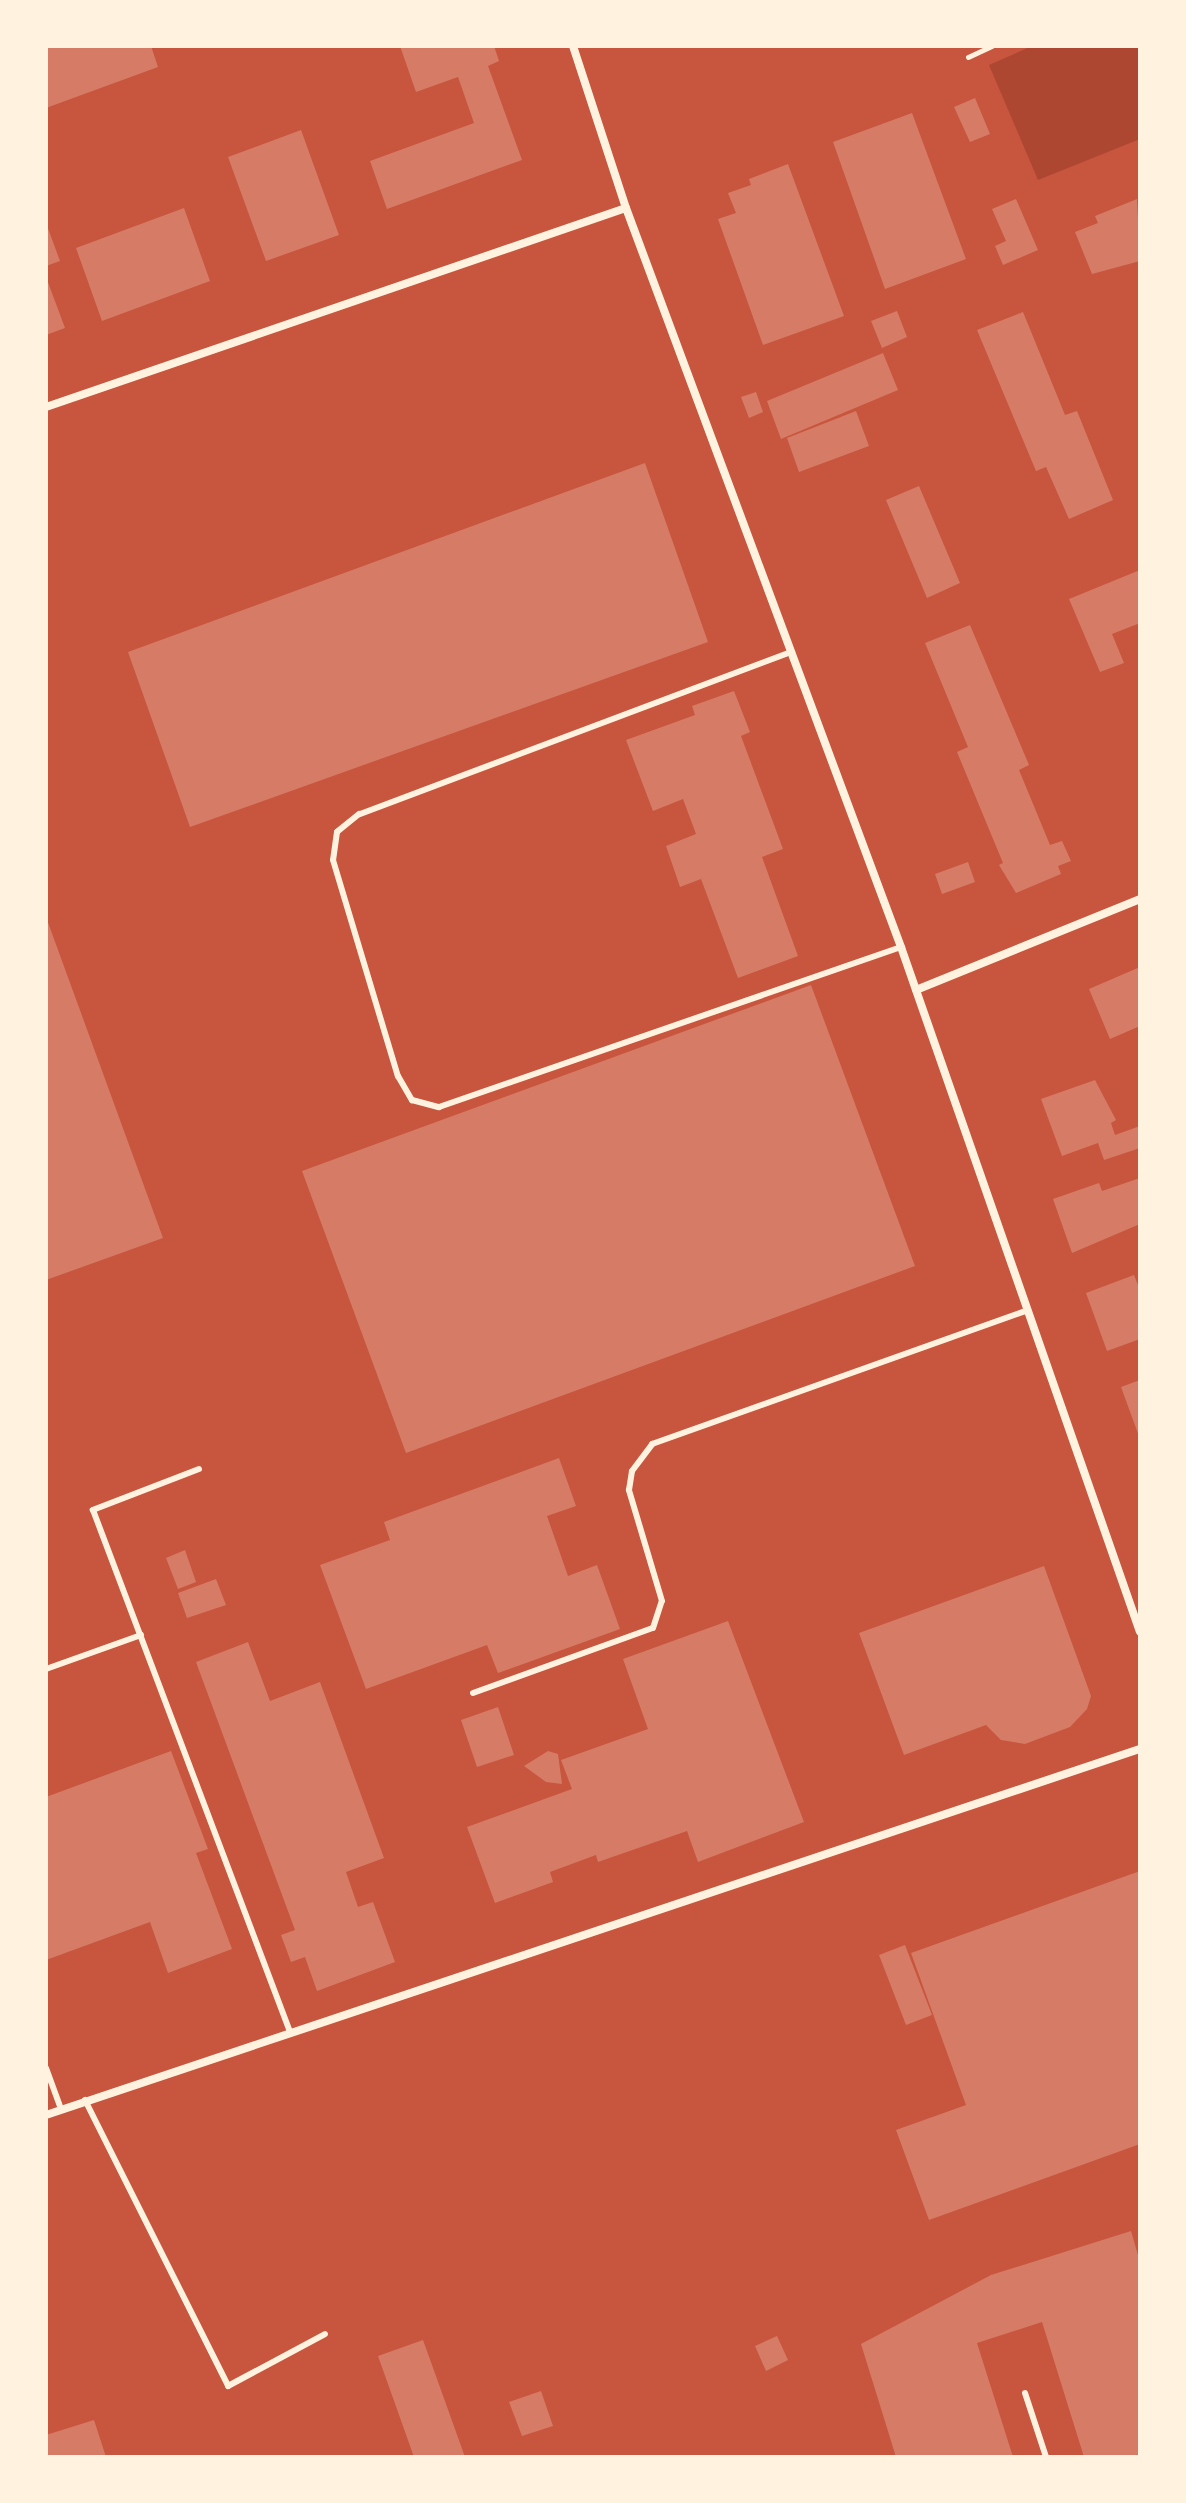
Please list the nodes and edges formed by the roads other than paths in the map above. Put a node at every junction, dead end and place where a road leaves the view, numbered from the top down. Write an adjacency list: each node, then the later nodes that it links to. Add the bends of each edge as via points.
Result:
1 (573, 46): 2 (street)
2 (626, 208): 3 (street); 4 (street)
3 (46, 407)
4 (791, 652): 6 (street); 6 (lane, via 359,814 337,832 333,860 398,1076 412,1100 439,1107)
5 (1140, 899): 7 (street)
6 (901, 947): 7 (street)
7 (916, 990): 8 (street)
8 (1025, 1311): 10 (street); 13 (lane, via 652,1444 635,1463 629,1490 662,1601 653,1628)
9 (199, 1469): 11 (lane, via 93,1510)
10 (1140, 1632)
11 (141, 1635): 12 (lane); 15 (lane)
12 (46, 1669)
13 (473, 1693)
14 (1140, 1749): 15 (street)
15 (290, 2032): 17 (street)
16 (46, 2068): 18 (lane)
17 (85, 2100): 18 (street); 20 (lane, via 228,2386)
18 (61, 2109): 19 (street)
19 (46, 2115)
20 (325, 2334)
21 (1025, 2393): 22 (lane)
22 (1046, 2457)

